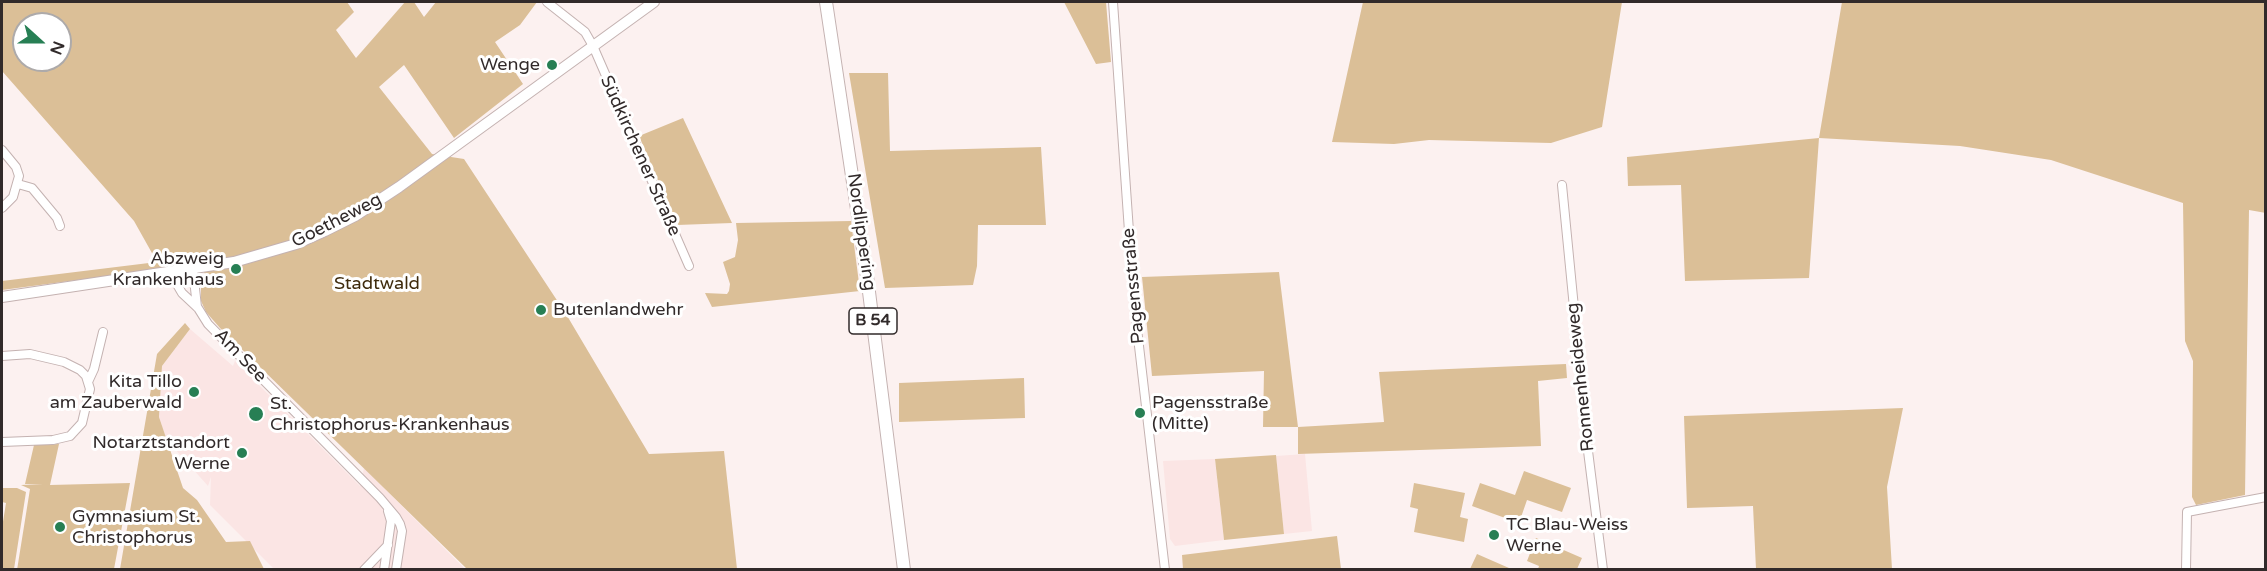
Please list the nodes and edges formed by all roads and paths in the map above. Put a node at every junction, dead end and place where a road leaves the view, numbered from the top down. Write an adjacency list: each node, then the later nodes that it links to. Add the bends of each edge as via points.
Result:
1 (547, 2): 5 (street, Südkirchener Straße, via 585,32)
2 (654, 2): 5 (street)
3 (826, 2): 26 (main road, Nordlippering / B 54, via 867,276)
4 (1113, 2): 27 (street, Pagensstraße, via 1134,303)
5 (593, 46): 11 (street, Südkirchener Straße); 12 (street, Goetheweg, via 355,216 296,244)
6 (2, 150): 7 (street, via 16,167)
7 (18, 184): 9 (street, via 13,197); 10 (street, via 32,188)
8 (1562, 185): 28 (street, Ronnenheideweg)
9 (2, 208)
10 (60, 226)
11 (689, 266)
12 (193, 270): 13 (street, Goetheweg); 15 (street, Am See)
13 (173, 272): 14 (street, Goetheweg); 15 (street, Am See, via 182,293)
14 (2, 297)
15 (198, 308): 21 (street, Am See, via 208,324)
16 (103, 332): 18 (street)
17 (2, 356): 18 (street, via 30,354 64,362 80,370)
18 (88, 382): 19 (street, via 89,395 75,433 53,440)
19 (2, 442)
20 (2265, 497): 29 (street, via 2187,512)
21 (386, 506): 22 (street, via 391,521); 25 (street, Am See, via 402,531)
22 (388, 545): 23 (street); 24 (street)
23 (364, 570)
24 (384, 570)
25 (396, 570)
26 (904, 570)
27 (1165, 570)
28 (1603, 570)
29 (2186, 570)

